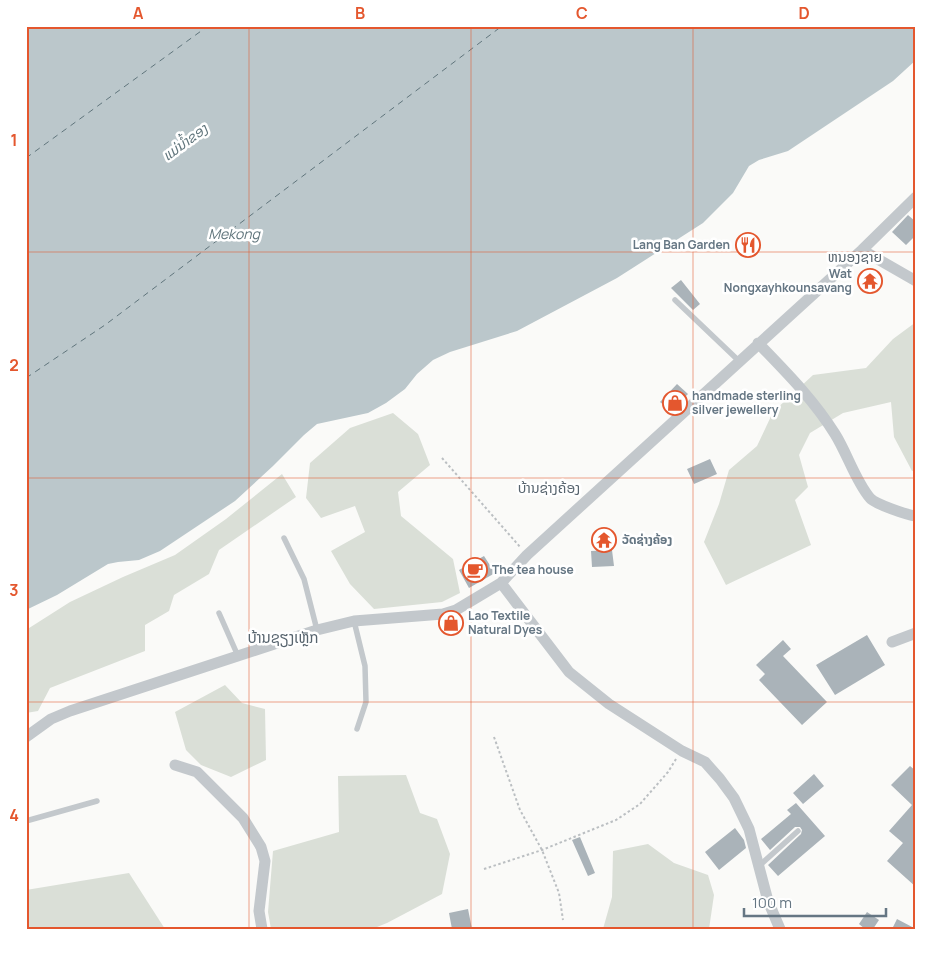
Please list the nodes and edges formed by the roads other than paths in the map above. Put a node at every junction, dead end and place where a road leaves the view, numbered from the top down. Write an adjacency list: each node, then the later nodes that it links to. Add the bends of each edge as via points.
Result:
1 (916, 197): 2 (street)
2 (862, 250): 3 (street); 5 (street)
3 (916, 281)
4 (675, 300): 6 (lane)
5 (758, 343): 6 (street); 7 (street, via 796,381 824,416 871,499)
6 (739, 361): 9 (street)
7 (916, 516)
8 (284, 538): 12 (lane, via 304,579)
9 (501, 583): 11 (street, via 456,610 443,614); 22 (street, via 569,672 609,704 705,762 734,798 749,829)
10 (219, 613): 15 (lane)
11 (354, 621): 12 (street); 16 (lane, via 365,666 366,702)
12 (316, 630): 15 (street)
13 (916, 633): 14 (street)
14 (892, 642)
15 (238, 656): 17 (street, via 70,711)
16 (357, 729)
17 (26, 737)
18 (175, 765): 23 (street, via 197,772 242,818 261,847 265,860 259,911)
19 (96, 801): 20 (lane)
20 (26, 820)
21 (798, 831): 22 (lane)
22 (759, 866): 24 (street, via 768,901)
23 (262, 929)
24 (780, 929)

